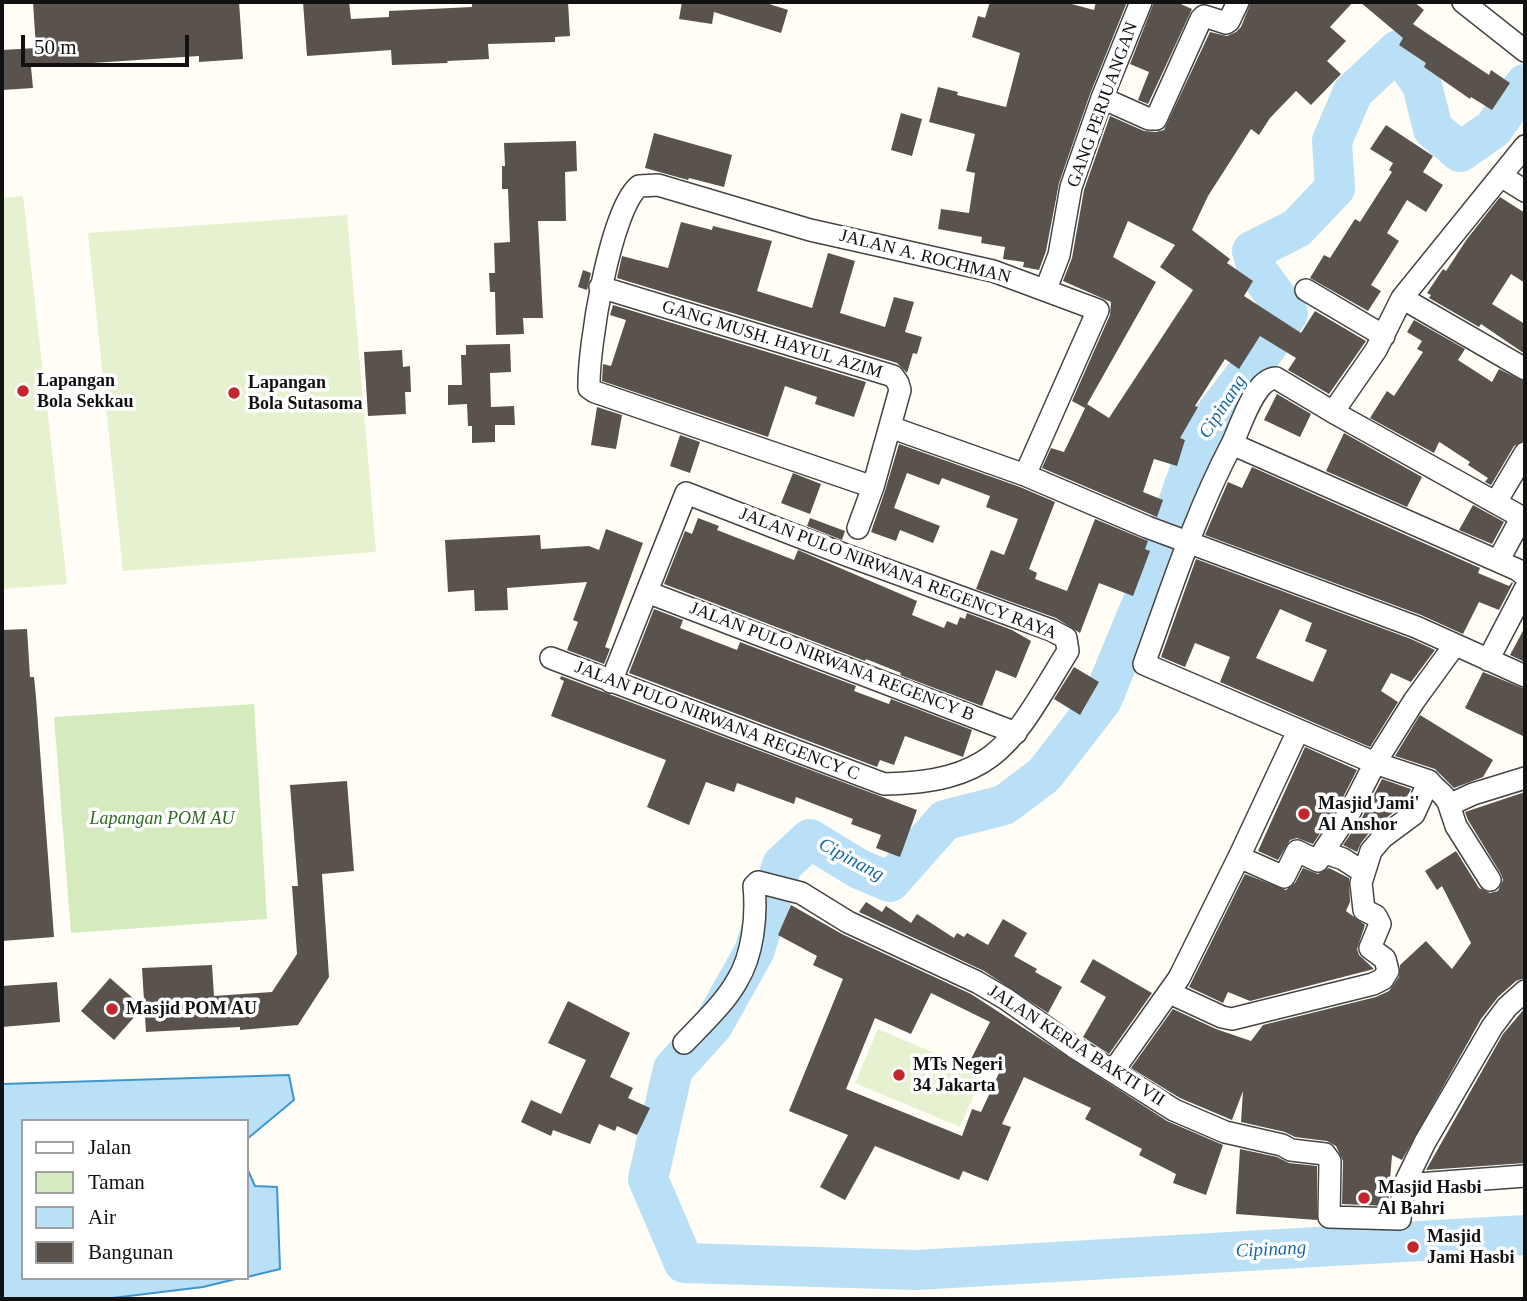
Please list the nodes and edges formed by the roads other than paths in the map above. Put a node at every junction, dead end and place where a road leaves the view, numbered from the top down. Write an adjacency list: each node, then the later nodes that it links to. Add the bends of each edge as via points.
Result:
1 (1141, 2): 5 (street, GANG PERJUANGAN)
2 (1238, 2): 5 (street, via 1226,23 1201,19 1154,121)
3 (1463, 2): 4 (street)
4 (1518, 44)
5 (1102, 98): 9 (street, GANG PERJUANGAN, via 1071,187 1059,255)
6 (1525, 146): 7 (street)
7 (1501, 176): 8 (street); 12 (street)
8 (1525, 191)
9 (1049, 282): 10 (street, JALAN A. ROCHMAN, via 810,230 658,185 639,186 626,201); 19 (street, JALAN A. ROCHMAN, via 1097,310)
10 (600, 287): 16 (street, GANG MUSH. HAYUL AZIM, via 893,376 900,390); 20 (street, via 589,380 595,392)
11 (1306, 290): 13 (street)
12 (1402, 298): 13 (street); 14 (street)
13 (1384, 336): 15 (street)
14 (1525, 369)
15 (1333, 412): 17 (street, via 1270,378 1256,391); 21 (street)
16 (890, 426): 19 (street); 20 (street)
17 (1232, 444): 24 (street); 25 (street)
18 (1525, 453): 21 (street)
19 (1025, 475): 24 (street)
20 (873, 487): 23 (street)
21 (1496, 502): 22 (street)
22 (1524, 518): 25 (street)
23 (858, 528)
24 (1185, 540): 29 (street, via 1363,606); 34 (street, via 1144,664)
25 (1498, 561): 26 (street)
26 (1525, 576)
27 (647, 592): 33 (street); 35 (street, JALAN PULO NIRWANA REGENCY B); 35 (street, JALAN PULO NIRWANA REGENCY RAYA, via 686,494 1051,630 1066,638 1068,651)
28 (1523, 599): 31 (street)
29 (1454, 646): 31 (street); 36 (street)
30 (551, 658): 33 (street, JALAN PULO NIRWANA REGENCY C)
31 (1488, 660): 32 (street)
32 (1525, 676)
33 (611, 682): 39 (street, JALAN PULO NIRWANA REGENCY C)
34 (1298, 731): 36 (street); 42 (street)
35 (1016, 733): 39 (street, JALAN PULO NIRWANA REGENCY RAYA, via 986,762 968,772 916,784)
36 (1376, 763): 38 (street); 41 (street)
37 (1525, 778): 40 (street)
38 (1429, 781): 40 (street); 43 (street, via 1414,814 1374,847)
39 (884, 784)
40 (1449, 805): 44 (street, via 1456,826)
41 (1323, 852): 42 (street, via 1318,861 1297,851 1284,877); 43 (street)
42 (1239, 857): 46 (street)
43 (1363, 872): 46 (street, via 1364,910 1380,924 1370,948 1385,959 1388,971 1383,979 1232,1019)
44 (1490, 880)
45 (1525, 991): 50 (street, via 1492,1027)
46 (1170, 993): 48 (street)
47 (684, 1043): 48 (street, JALAN KERJA BAKTI VII, via 737,982 749,948 758,882 801,893 848,922 977,982)
48 (1113, 1071): 50 (street, JALAN KERJA BAKTI VII, via 1174,1110 1216,1128 1291,1150 1325,1154 1329,1161 1329,1217 1400,1219)
49 (1525, 1176): 50 (street)
50 (1404, 1185)

